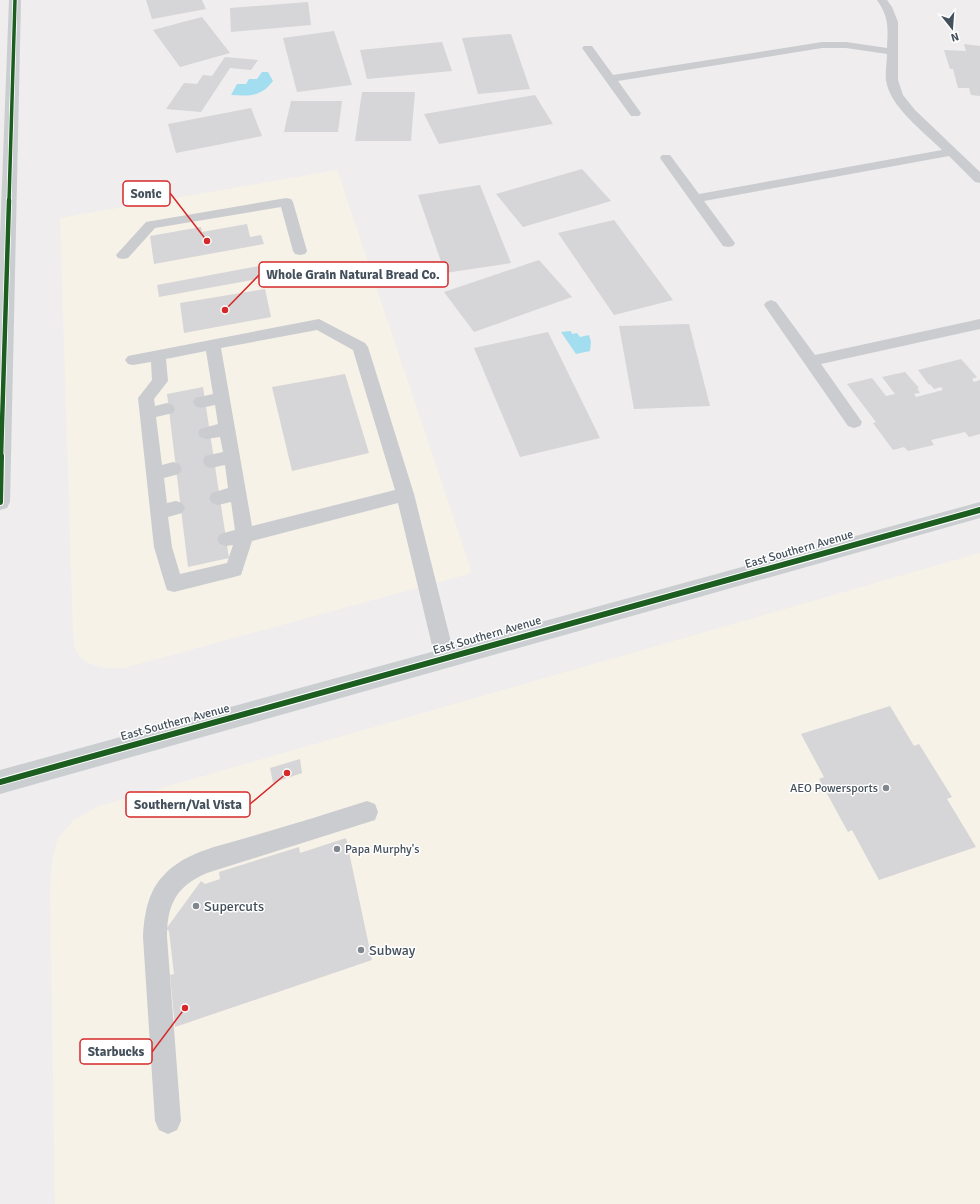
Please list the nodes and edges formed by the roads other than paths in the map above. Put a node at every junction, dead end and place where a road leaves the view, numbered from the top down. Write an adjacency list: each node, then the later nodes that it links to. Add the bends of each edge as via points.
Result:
1 (15, 0): 9 (main road)
2 (882, 0): 4 (lane, via 893,22)
3 (588, 48): 5 (lane)
4 (892, 52): 5 (lane, via 846,45 822,45); 7 (lane, via 892,80 897,96)
5 (611, 79): 6 (lane)
6 (635, 113)
7 (952, 152): 10 (lane); 11 (lane)
8 (666, 158): 11 (lane)
9 (6, 162): 35 (main road)
10 (980, 179)
11 (695, 199): 12 (lane)
12 (728, 243)
13 (300, 252): 14 (lane, via 286,202 151,225)
14 (123, 255)
15 (771, 305): 20 (lane)
16 (980, 324): 20 (lane)
17 (213, 345): 18 (lane); 21 (lane); 33 (lane, via 319,324 360,347)
18 (158, 355): 19 (lane); 24 (lane, via 160,381 146,398)
19 (133, 360)
20 (812, 361): 25 (lane)
21 (222, 398): 22 (lane); 26 (lane)
22 (201, 402)
23 (167, 410): 24 (lane)
24 (148, 414): 31 (lane, via 160,443)
25 (854, 422)
26 (227, 429): 27 (lane); 28 (lane)
27 (206, 433)
28 (232, 456): 29 (lane); 32 (lane)
29 (211, 461)
30 (173, 469): 31 (lane)
31 (154, 473): 38 (lane)
32 (238, 493): 34 (lane); 39 (lane)
33 (405, 494): 39 (lane); 41 (lane)
34 (218, 498)
35 (0, 502)
36 (176, 508): 38 (lane)
37 (980, 510): 41 (main road, East Southern Avenue)
38 (159, 512): 39 (lane, via 163,547 173,552 174,584 234,569)
39 (244, 535): 40 (lane)
40 (226, 539)
41 (445, 658): 42 (main road, East Southern Avenue)
42 (0, 782)
43 (368, 812): 44 (lane, via 206,862 178,877 166,890 159,903 155,930)
44 (168, 1121)

